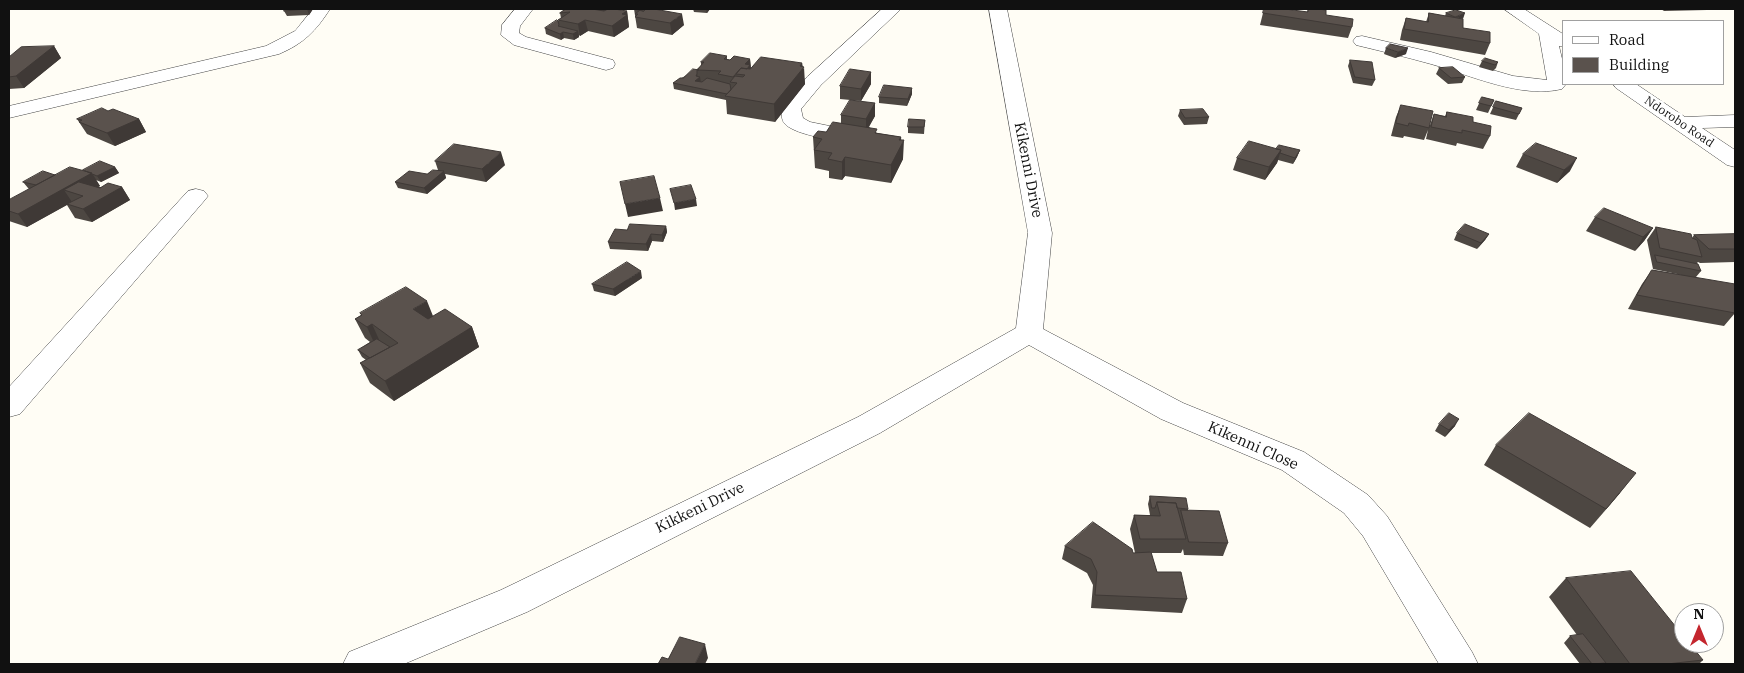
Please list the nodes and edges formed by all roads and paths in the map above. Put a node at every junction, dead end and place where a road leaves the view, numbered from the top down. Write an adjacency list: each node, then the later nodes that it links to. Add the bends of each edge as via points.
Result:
1 (321, 9): 10 (street, via 301,36 272,50)
2 (524, 9): 8 (street, via 511,25 510,35 520,41)
3 (892, 9): 13 (street, via 814,81 791,109 793,121)
4 (998, 9): 16 (street, Kikenni Drive, via 1040,233)
5 (1513, 9): 6 (street)
6 (1555, 37): 7 (street, via 1557,82 1548,87 1521,83)
7 (1362, 41)
8 (606, 64)
9 (1624, 85): 12 (street, Ndorobo Road)
10 (9, 112)
11 (1735, 121): 12 (street)
12 (1680, 124): 14 (street, Ndorobo Road)
13 (847, 136)
14 (1735, 160)
15 (196, 196): 17 (street)
16 (1029, 333): 18 (street, Kikkeni Drive, via 842,438 514,600); 19 (street, Kikenni Close, via 1172,411 1293,461 1356,504 1375,526)
17 (9, 406)
18 (362, 664)
19 (1459, 664)

